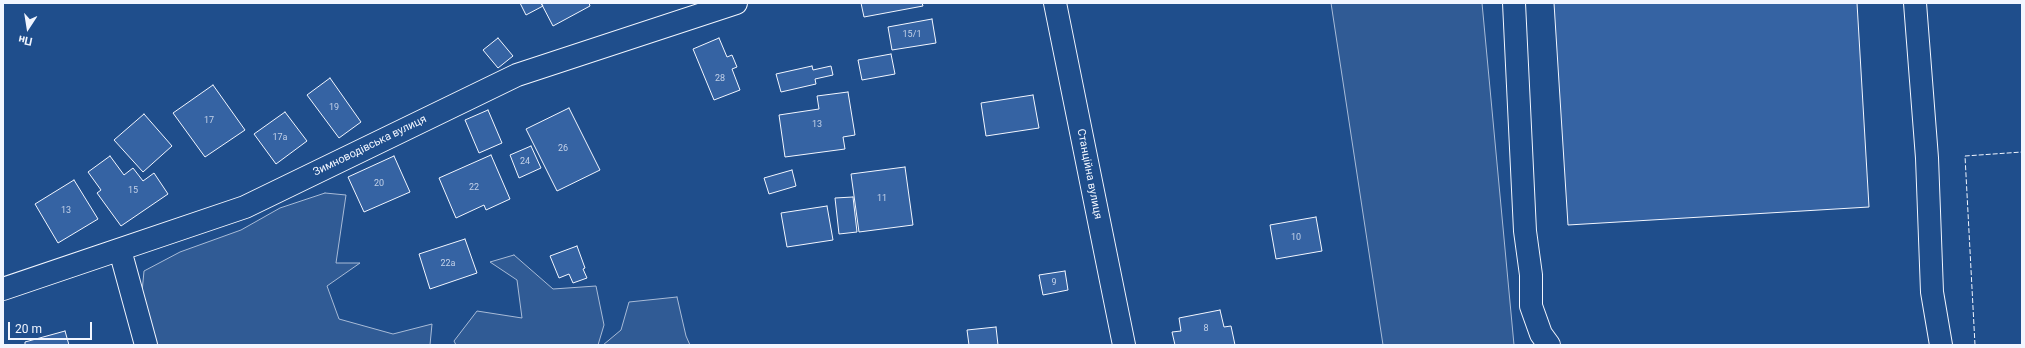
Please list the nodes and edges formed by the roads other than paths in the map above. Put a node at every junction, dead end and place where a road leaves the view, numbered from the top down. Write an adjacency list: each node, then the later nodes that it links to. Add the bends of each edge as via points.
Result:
1 (736, 3): 5 (street, Зимноводівська вулиця, via 517,75 245,207)
2 (1055, 3): 9 (street, Станційна вулиця)
3 (1514, 3): 7 (street, via 1531,306)
4 (1915, 3): 10 (street, via 1927,158 1932,292)
5 (120, 250): 6 (street, Зимноводівська вулиця); 8 (street)
6 (3, 289)
7 (1543, 341)
8 (146, 345)
9 (1124, 345)
10 (1941, 345)

